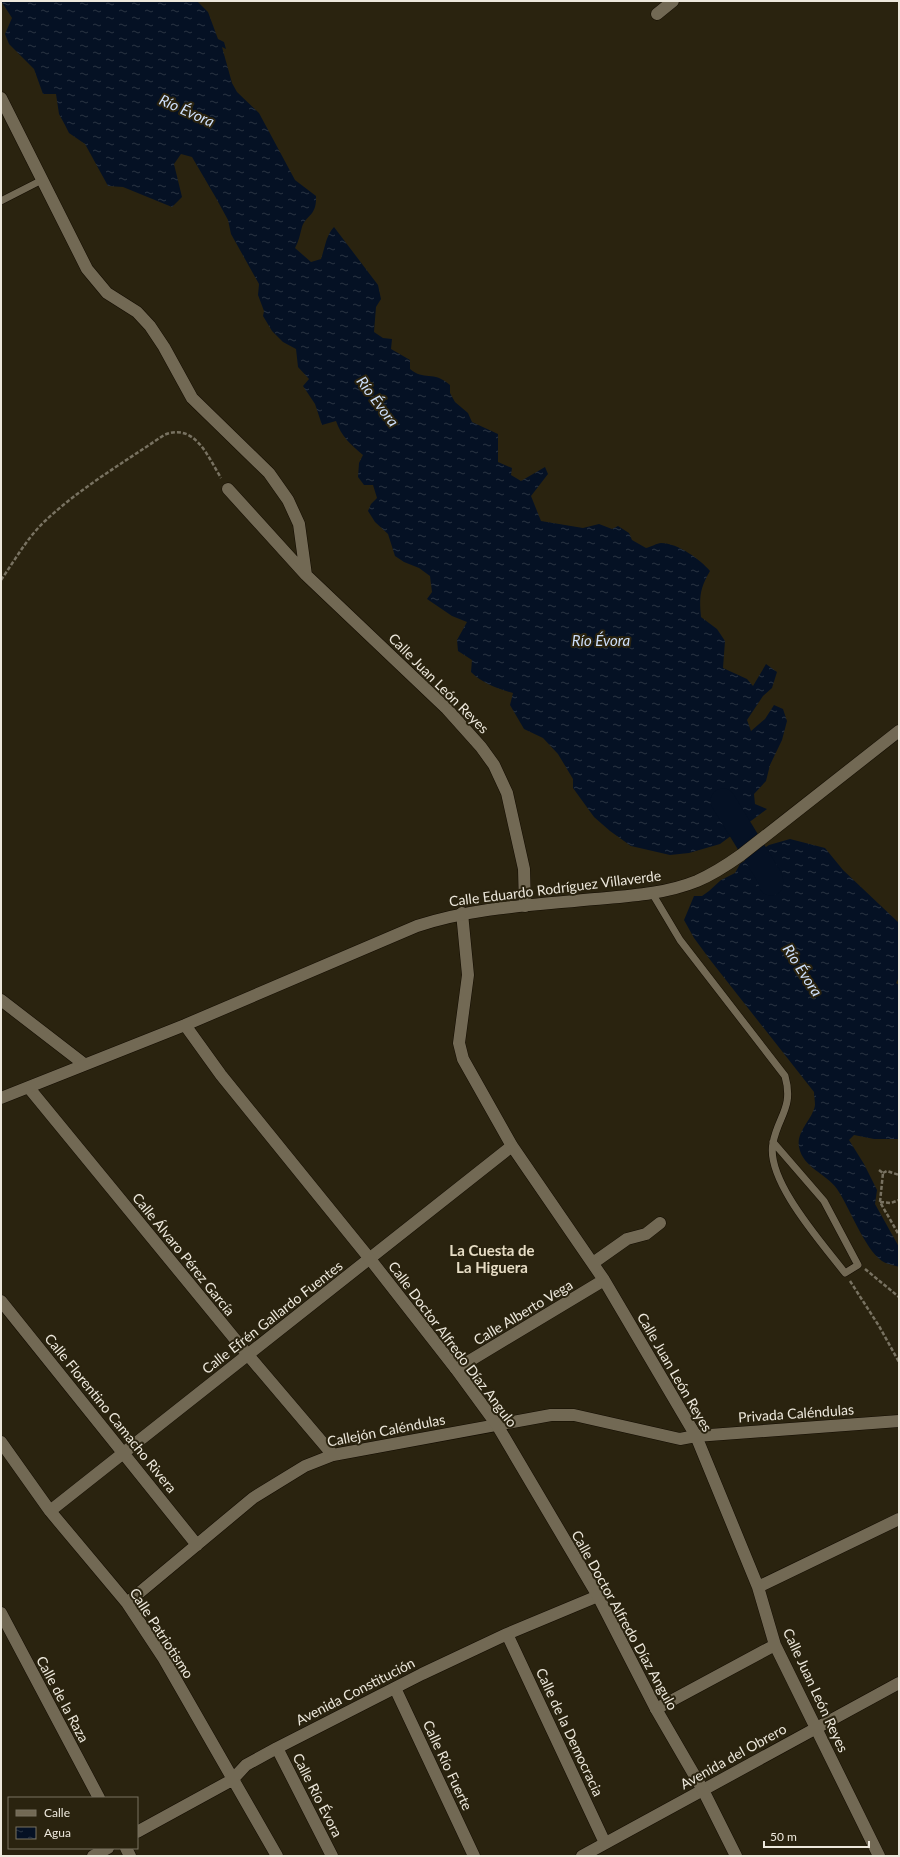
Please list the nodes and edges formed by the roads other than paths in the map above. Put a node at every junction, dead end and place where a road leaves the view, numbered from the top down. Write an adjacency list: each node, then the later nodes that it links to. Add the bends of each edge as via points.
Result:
1 (673, 1): 2 (street)
2 (657, 14)
3 (1, 98): 4 (street)
4 (42, 180): 5 (lane); 7 (street, via 87,269 107,293 137,312 150,326 192,398 269,473 288,500 299,524)
5 (1, 200)
6 (228, 489): 7 (street, Calle Juan León Reyes)
7 (306, 575): 10 (street, Calle Juan León Reyes, via 447,709 494,765 507,793 515,824 524,869)
8 (899, 731): 9 (street, Calle Eduardo Rodríguez Villaverde, via 723,868 697,881)
9 (652, 893): 10 (street, Calle Eduardo Rodríguez Villaverde); 17 (lane, via 680,940 784,1076 789,1096)
10 (525, 906): 11 (street, Calle Eduardo Rodríguez Villaverde)
11 (462, 913): 13 (street, Calle Eduardo Rodríguez Villaverde, via 418,926); 18 (street, Calle Juan León Reyes, via 468,975 459,1028 460,1051)
12 (1, 1000): 14 (street)
13 (185, 1025): 14 (street, Calle Eduardo Rodríguez Villaverde); 20 (street, Calle Doctor Alfredo Díaz Angulo, via 221,1074)
14 (84, 1064): 15 (street, Calle Eduardo Rodríguez Villaverde)
15 (29, 1088): 16 (street, Calle Eduardo Rodríguez Villaverde); 24 (street, Calle Álvaro Pérez García)
16 (1, 1098)
17 (773, 1142): 17 (lane, via 772,1162 779,1180 802,1218 845,1273 858,1265 824,1201)
18 (512, 1146): 20 (street, Calle Efrén Gallardo Fuentes); 21 (street, Calle Juan León Reyes)
19 (660, 1223): 21 (street, via 646,1234 627,1239)
20 (370, 1259): 24 (street, Calle Efrén Gallardo Fuentes); 25 (street, Calle Doctor Alfredo Díaz Angulo)
21 (593, 1263): 22 (street, Calle Juan León Reyes)
22 (604, 1280): 25 (street, Calle Alberto Vega); 28 (street, Calle Juan León Reyes)
23 (1, 1301): 30 (street, Calle Florentino Camacho Rivera)
24 (248, 1355): 30 (street, Calle Efrén Gallardo Fuentes); 31 (street, Calle Álvaro Pérez García)
25 (456, 1369): 27 (street, Calle Doctor Alfredo Díaz Angulo)
26 (899, 1421): 28 (street, Privada Caléndulas)
27 (496, 1424): 28 (street, Callejón Caléndulas, via 545,1416 574,1415 680,1439); 31 (street, Callejón Caléndulas); 36 (street, Calle Doctor Alfredo Díaz Angulo)
28 (696, 1436): 35 (street, Calle Juan León Reyes)
29 (1, 1442): 32 (street, Calle Patriotismo)
30 (124, 1453): 32 (street, Calle Efrén Gallardo Fuentes); 34 (street, Calle Florentino Camacho Rivera)
31 (334, 1455): 34 (street, Callejón Caléndulas, via 305,1466 266,1489)
32 (50, 1511): 37 (street, Calle Patriotismo)
33 (899, 1519): 35 (street)
34 (197, 1545): 37 (street, Callejón Caléndulas)
35 (758, 1587): 40 (street, Calle Juan León Reyes)
36 (598, 1596): 39 (street, Avenida Constitución); 43 (street, Calle Doctor Alfredo Díaz Angulo)
37 (127, 1603): 46 (street, Calle Patriotismo, via 164,1659)
38 (1, 1613): 48 (street, Calle de la Raza)
39 (507, 1634): 42 (street, Avenida Constitución); 50 (street, Calle de la Democracia)
40 (775, 1645): 43 (street); 44 (street, Calle Juan León Reyes)
41 (899, 1683): 44 (street, Avenida del Obrero)
42 (395, 1688): 45 (street, Avenida Constitución); 55 (street, Calle Río Fuerte)
43 (656, 1709): 47 (street, Calle Doctor Alfredo Díaz Angulo)
44 (816, 1728): 47 (street, Avenida del Obrero); 58 (street, Calle Juan León Reyes)
45 (277, 1748): 46 (street, Avenida Constitución, via 246,1765); 54 (street, Calle Río Évora)
46 (232, 1780): 49 (street, Avenida Constitución); 53 (street, Calle Patriotismo)
47 (703, 1790): 50 (street, Avenida del Obrero); 57 (street, Calle Doctor Alfredo Díaz Angulo)
48 (98, 1797)
49 (138, 1831)
50 (605, 1843): 56 (street, Avenida del Obrero)
51 (106, 1849): 52 (street)
52 (93, 1856)
53 (277, 1856)
54 (332, 1856)
55 (474, 1856)
56 (582, 1856)
57 (736, 1856)
58 (879, 1856)

